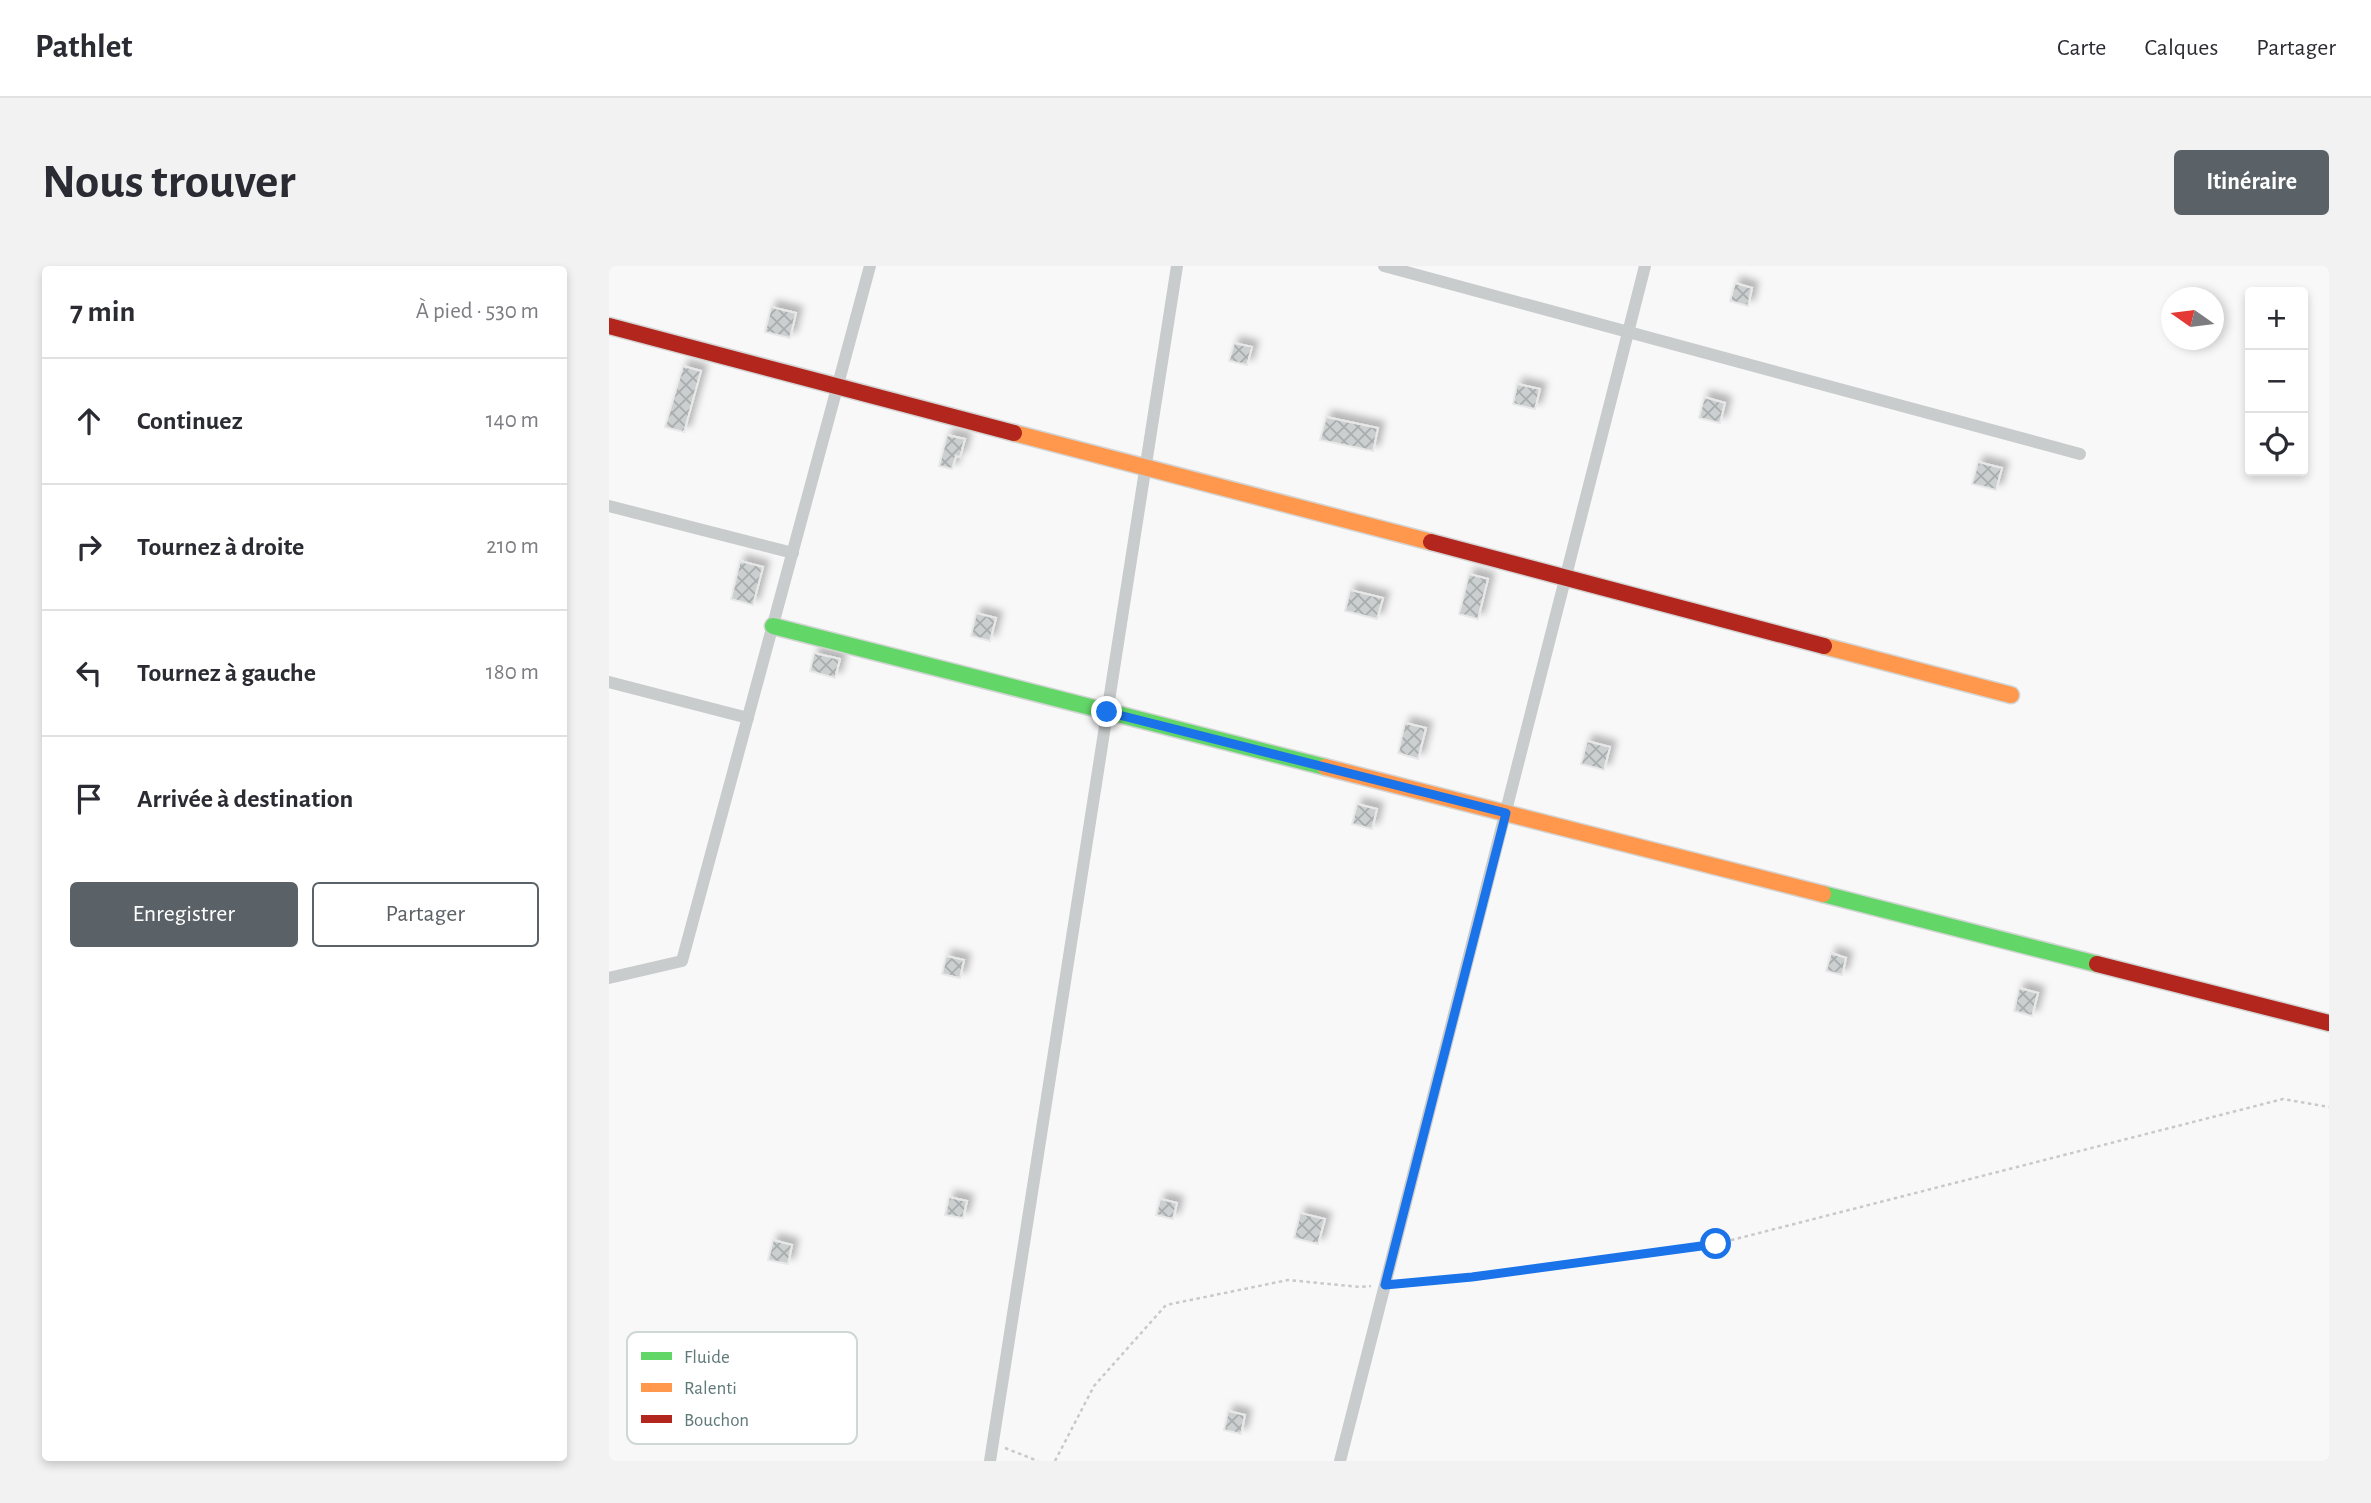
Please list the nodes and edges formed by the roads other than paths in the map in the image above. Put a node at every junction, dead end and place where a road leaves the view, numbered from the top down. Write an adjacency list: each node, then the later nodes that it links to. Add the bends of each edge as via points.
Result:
1 (870, 266): 7 (street)
2 (1177, 266): 9 (street)
3 (1384, 266): 6 (street)
4 (1645, 266): 6 (street)
5 (609, 326): 7 (street)
6 (1628, 332): 8 (street); 12 (street)
7 (838, 386): 9 (street); 11 (street)
8 (2080, 454)
9 (1146, 467): 12 (street); 16 (street)
10 (609, 506): 11 (street)
11 (793, 553): 13 (street)
12 (1565, 578): 15 (street); 18 (street)
13 (773, 626): 16 (street); 17 (street)
14 (609, 682): 17 (street)
15 (2011, 695)
16 (1107, 712): 18 (street); 21 (street)
17 (748, 718): 19 (street, via 682,961)
18 (1506, 813): 20 (street); 22 (street)
19 (609, 978)
20 (2329, 1023)
21 (990, 1461)
22 (1340, 1461)

